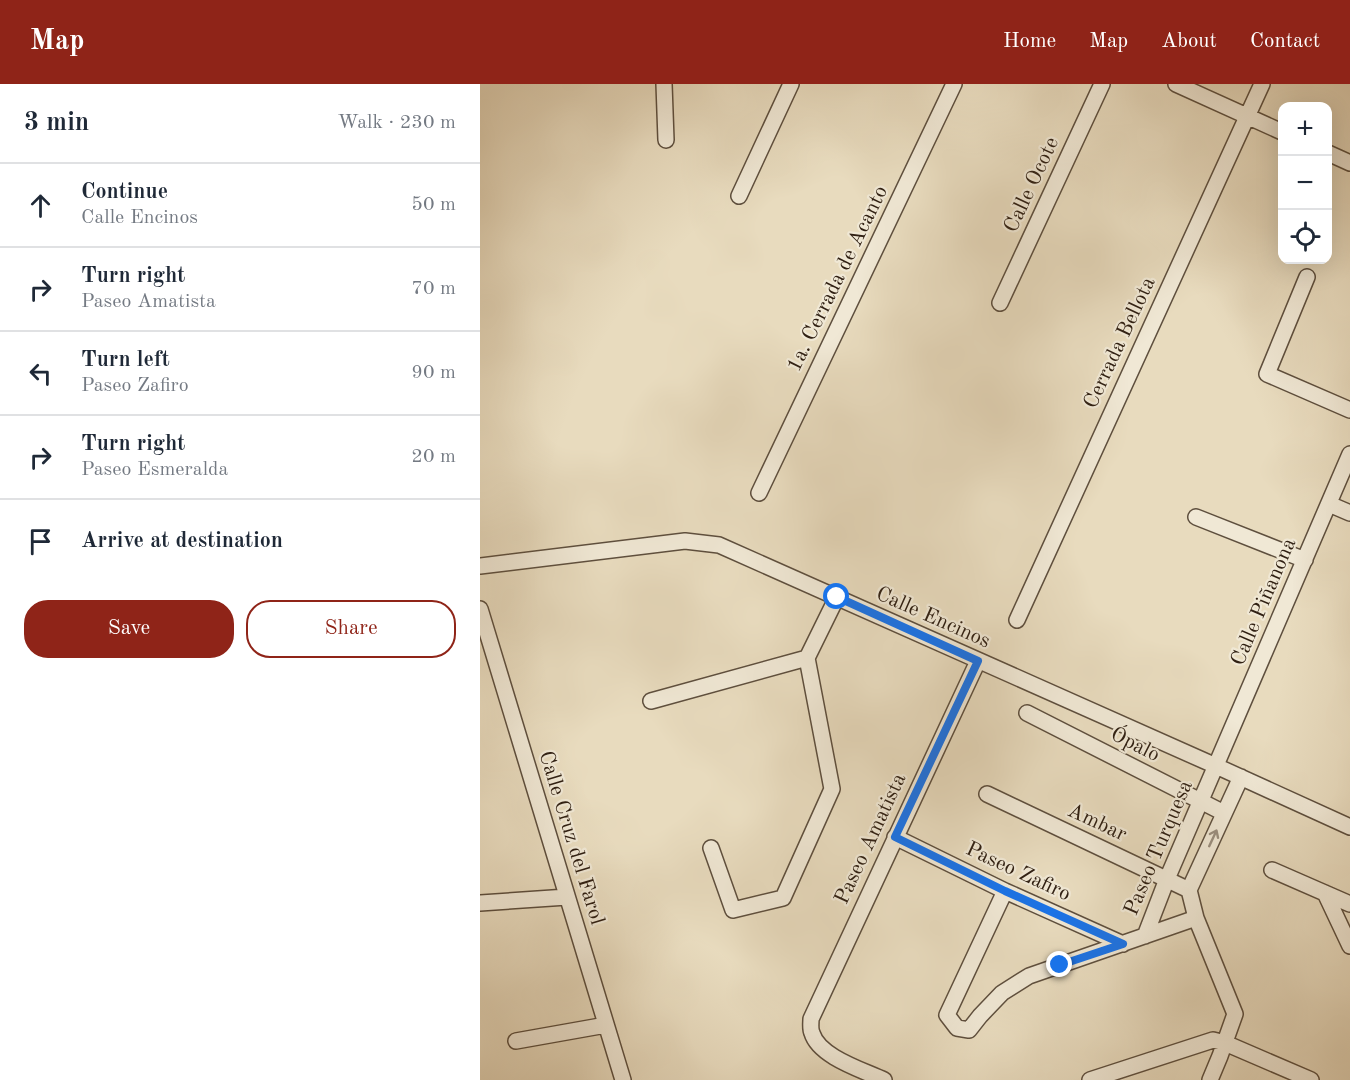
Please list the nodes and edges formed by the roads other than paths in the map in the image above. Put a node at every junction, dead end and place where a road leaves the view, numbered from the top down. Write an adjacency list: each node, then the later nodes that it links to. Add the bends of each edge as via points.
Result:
1 (664, 84): 9 (street)
2 (791, 84): 12 (street)
3 (954, 84): 17 (street, 1a. Cerrada de Acanto)
4 (1102, 84): 14 (street, Calle Ocote)
5 (1176, 84): 7 (street)
6 (1262, 84): 7 (street, Cerrada Bellota)
7 (1247, 116): 8 (street); 25 (street, Cerrada Bellota)
8 (1278, 130)
9 (666, 140)
10 (1332, 155): 11 (street)
11 (1350, 163)
12 (740, 196)
13 (1307, 277): 15 (street, via 1267,374)
14 (1000, 303)
15 (1350, 410)
16 (1350, 454): 18 (street, Calle Piñanona)
17 (759, 492)
18 (1329, 504): 19 (street); 21 (street, Calle Piñanona)
19 (1350, 513)
20 (1196, 517): 21 (street)
21 (1305, 560): 30 (street, Calle Piñanona)
22 (480, 566): 23 (street, Calle Encinos, via 685,541 719,545)
23 (837, 597): 26 (street); 27 (street, Calle Encinos)
24 (480, 609): 43 (street, Calle Cruz del Farol)
25 (1017, 620)
26 (807, 658): 28 (street); 37 (street, via 832,789 783,898 733,910)
27 (978, 661): 30 (street, Calle Encinos); 36 (street, Paseo Amatista)
28 (651, 701)
29 (1027, 713): 33 (street, Ópalo)
30 (1214, 770): 31 (street, Calle Encinos); 33 (street, Paseo Turquesa)
31 (1241, 777): 34 (street); 35 (street, Calle Encinos)
32 (987, 794): 39 (street, Ambar)
33 (1200, 801): 34 (street, Ópalo); 39 (street, Paseo Turquesa)
34 (1224, 813): 40 (street, one-way to 34)
35 (1350, 827)
36 (895, 837): 41 (street, Paseo Zafiro); 54 (street, Paseo Amatista, via 811,1019 812,1034 820,1047)
37 (711, 848)
38 (1272, 870): 42 (street)
39 (1167, 879): 40 (street, Ambar); 47 (street, Paseo Turquesa)
40 (1189, 890): 46 (street)
41 (1005, 891): 48 (street, Paseo Zafiro); 48 (street, via 947,1015 957,1029 969,1030 1002,993 1029,976)
42 (1325, 893): 45 (street); 49 (street)
43 (567, 897): 44 (street); 50 (street, Calle Cruz del Farol)
44 (480, 903)
45 (1350, 904)
46 (1196, 918): 47 (street); 52 (street, via 1235,1014)
47 (1145, 936): 48 (street)
48 (1123, 944)
49 (1350, 946)
50 (606, 1025): 51 (street); 53 (street, Calle Cruz del Farol)
51 (516, 1041)
52 (1225, 1044): 55 (street, via 1213,1040); 56 (street); 57 (street)
53 (623, 1080)
54 (884, 1080)
55 (1090, 1080)
56 (1210, 1080)
57 (1311, 1080)

